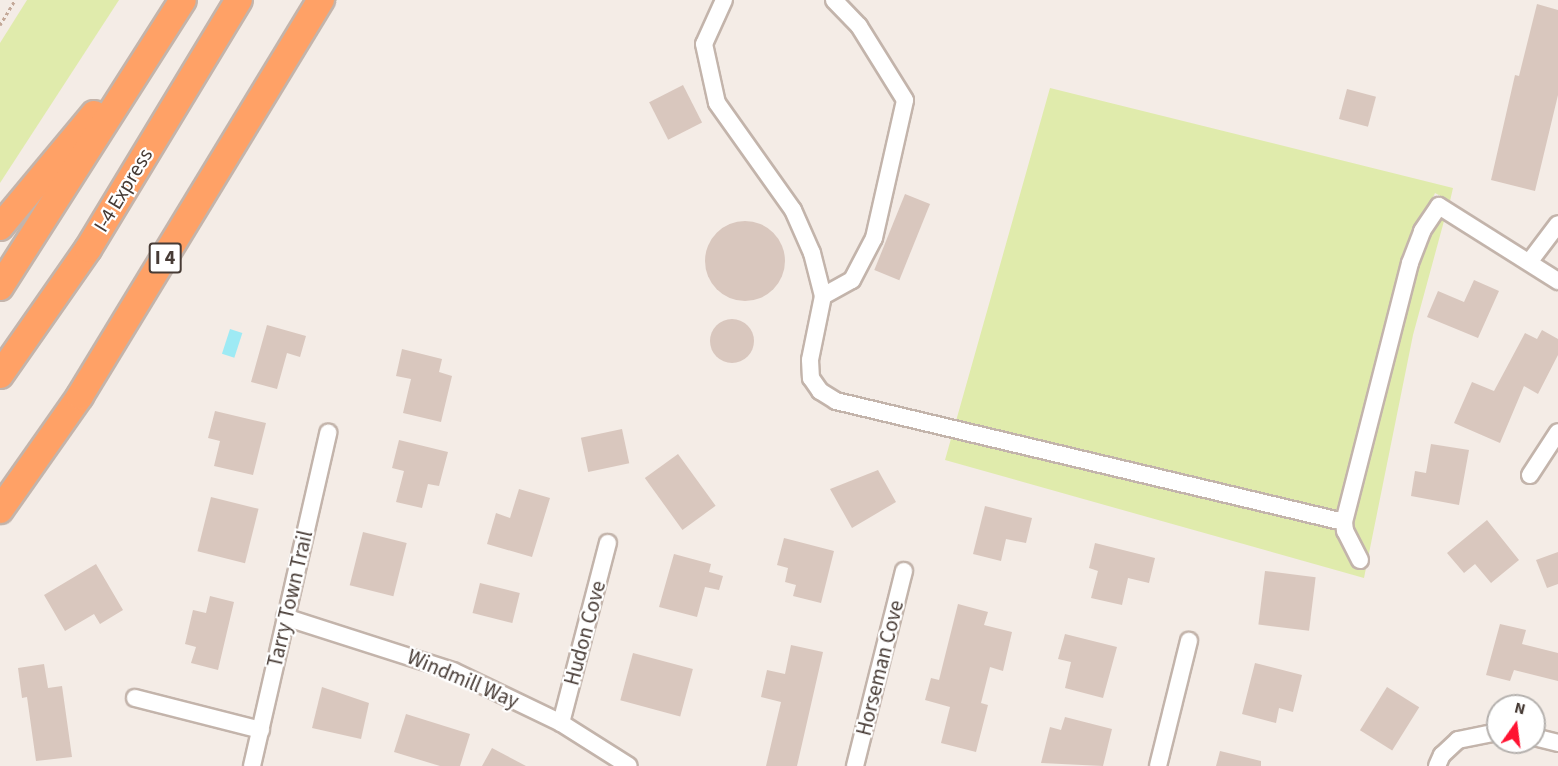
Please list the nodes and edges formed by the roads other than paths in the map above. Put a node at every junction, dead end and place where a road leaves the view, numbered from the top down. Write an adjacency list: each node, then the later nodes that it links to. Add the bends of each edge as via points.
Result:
1 (167, 0): 8 (highway, via 99,108)
2 (183, 0): 11 (highway)
3 (239, 0): 13 (highway, I-4 Express, via 88,249)
4 (321, 0): 17 (highway, I 4, via 80,396)
5 (724, 0): 12 (street, via 704,44 717,103 793,210 812,253)
6 (834, 0): 12 (street, via 860,26 905,100 874,238 852,280)
7 (1558, 224): 9 (street)
8 (0, 227)
9 (1530, 261): 10 (street); 18 (street, via 1439,206 1422,231 1410,263)
10 (1558, 281)
11 (0, 287)
12 (823, 296): 18 (street, via 810,360 812,378 820,391 836,401)
13 (0, 375)
14 (1558, 432): 16 (street)
15 (328, 433): 22 (street, Tarry Town Trail)
16 (1530, 475)
17 (0, 510)
18 (1344, 522): 20 (street)
19 (608, 543): 25 (street, Hudon Cove)
20 (1360, 560)
21 (904, 571): 30 (street, Horseman Cove)
22 (285, 617): 25 (street, Windmill Way, via 453,671); 26 (street, Tarry Town Trail)
23 (1189, 641): 31 (street)
24 (135, 698): 26 (street)
25 (561, 723): 29 (street, Windmill Way)
26 (261, 730): 28 (street, Tarry Town Trail)
27 (1486, 734): 32 (street, via 1458,740 1442,755)
28 (252, 766)
29 (629, 766)
30 (855, 766)
31 (1158, 766)
32 (1437, 766)

